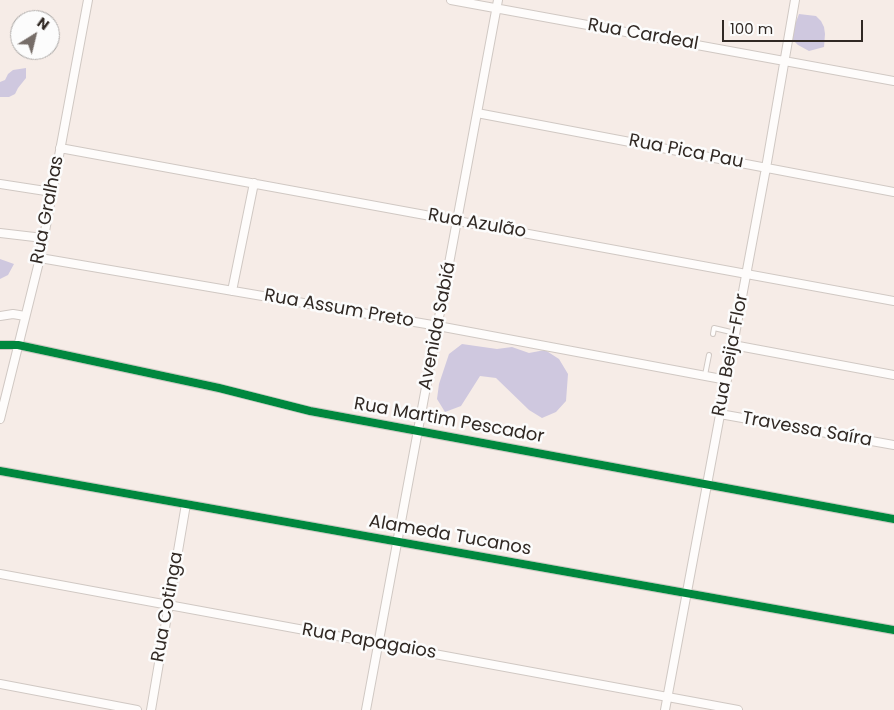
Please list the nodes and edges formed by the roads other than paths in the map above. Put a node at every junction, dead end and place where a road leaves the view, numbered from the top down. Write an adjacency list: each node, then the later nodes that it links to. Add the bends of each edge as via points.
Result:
1 (88, 0): 8 (street, Rua Gralhas)
2 (451, 0): 4 (street, Rua Cardeal)
3 (795, 0): 5 (street, Rua Beija-Flor)
4 (497, 4): 5 (street, Rua Cardeal); 7 (street, Avenida Sabiá)
5 (785, 61): 6 (street, Rua Cardeal); 9 (street, Rua Beija-Flor)
6 (894, 81)
7 (477, 113): 9 (street, Rua Pica Pau); 14 (street, Avenida Sabiá)
8 (60, 148): 10 (street, Rua Azulão); 12 (street, Rua Gralhas)
9 (766, 168): 13 (street, Rua Pica Pau); 18 (street, Rua Beija-Flor)
10 (254, 183): 14 (street, Rua Azulão); 19 (street)
11 (0, 184): 12 (street)
12 (52, 192): 16 (street, Rua Gralhas)
13 (894, 192)
14 (457, 221): 18 (street, Rua Azulão); 23 (street, Avenida Sabiá)
15 (0, 233): 16 (street)
16 (43, 238): 17 (street, Rua Gralhas)
17 (40, 258): 19 (street, Rua Assum Preto); 22 (street, Rua Gralhas)
18 (747, 274): 20 (street, Rua Azulão); 24 (street, Rua Beija-Flor)
19 (232, 291): 23 (street, Rua Assum Preto)
20 (894, 301)
21 (0, 316): 22 (street)
22 (25, 316): 27 (street, Rua Gralhas)
23 (438, 326): 31 (street, Rua Assum Preto); 35 (street, Avenida Sabiá)
24 (735, 333): 25 (lane, via 714,328); 28 (street, Rua Beija-Flor)
25 (713, 334)
26 (0, 345): 27 (street, Rua Martim Pescador)
27 (18, 345): 34 (street, Rua Gralhas); 35 (street, Rua Martim Pescador, via 310,411)
28 (733, 345): 30 (street); 32 (street, Rua Beija-Flor)
29 (709, 355): 31 (lane)
30 (894, 375)
31 (705, 376): 32 (street, Rua Assum Preto)
32 (727, 380): 33 (street, Rua Beija-Flor)
33 (720, 414): 36 (street, Travessa Saíra); 38 (street, Rua Beija-Flor)
34 (0, 419)
35 (418, 431): 38 (street, Rua Martim Pescador); 41 (street, Avenida Sabiá)
36 (894, 446)
37 (0, 471): 39 (street, Alameda Tucanos)
38 (707, 484): 40 (street, Rua Martim Pescador); 43 (street, Rua Beija-Flor)
39 (186, 504): 41 (street, Alameda Tucanos); 44 (street, Rua Cotinga)
40 (894, 519)
41 (398, 542): 43 (street, Alameda Tucanos); 46 (street, Avenida Sabiá)
42 (0, 574): 44 (street, Rua Papagaios)
43 (686, 593): 45 (street, Alameda Tucanos); 48 (street, Rua Beija-Flor)
44 (168, 605): 46 (street, Rua Papagaios); 50 (street, Rua Cotinga)
45 (894, 630)
46 (379, 643): 48 (street, Rua Papagaios); 51 (street, Avenida Sabiá)
47 (0, 684): 49 (street)
48 (667, 697): 52 (street, Rua Beija-Flor); 53 (street, Rua Papagaios)
49 (137, 710)
50 (151, 710)
51 (366, 710)
52 (665, 710)
53 (738, 710)

